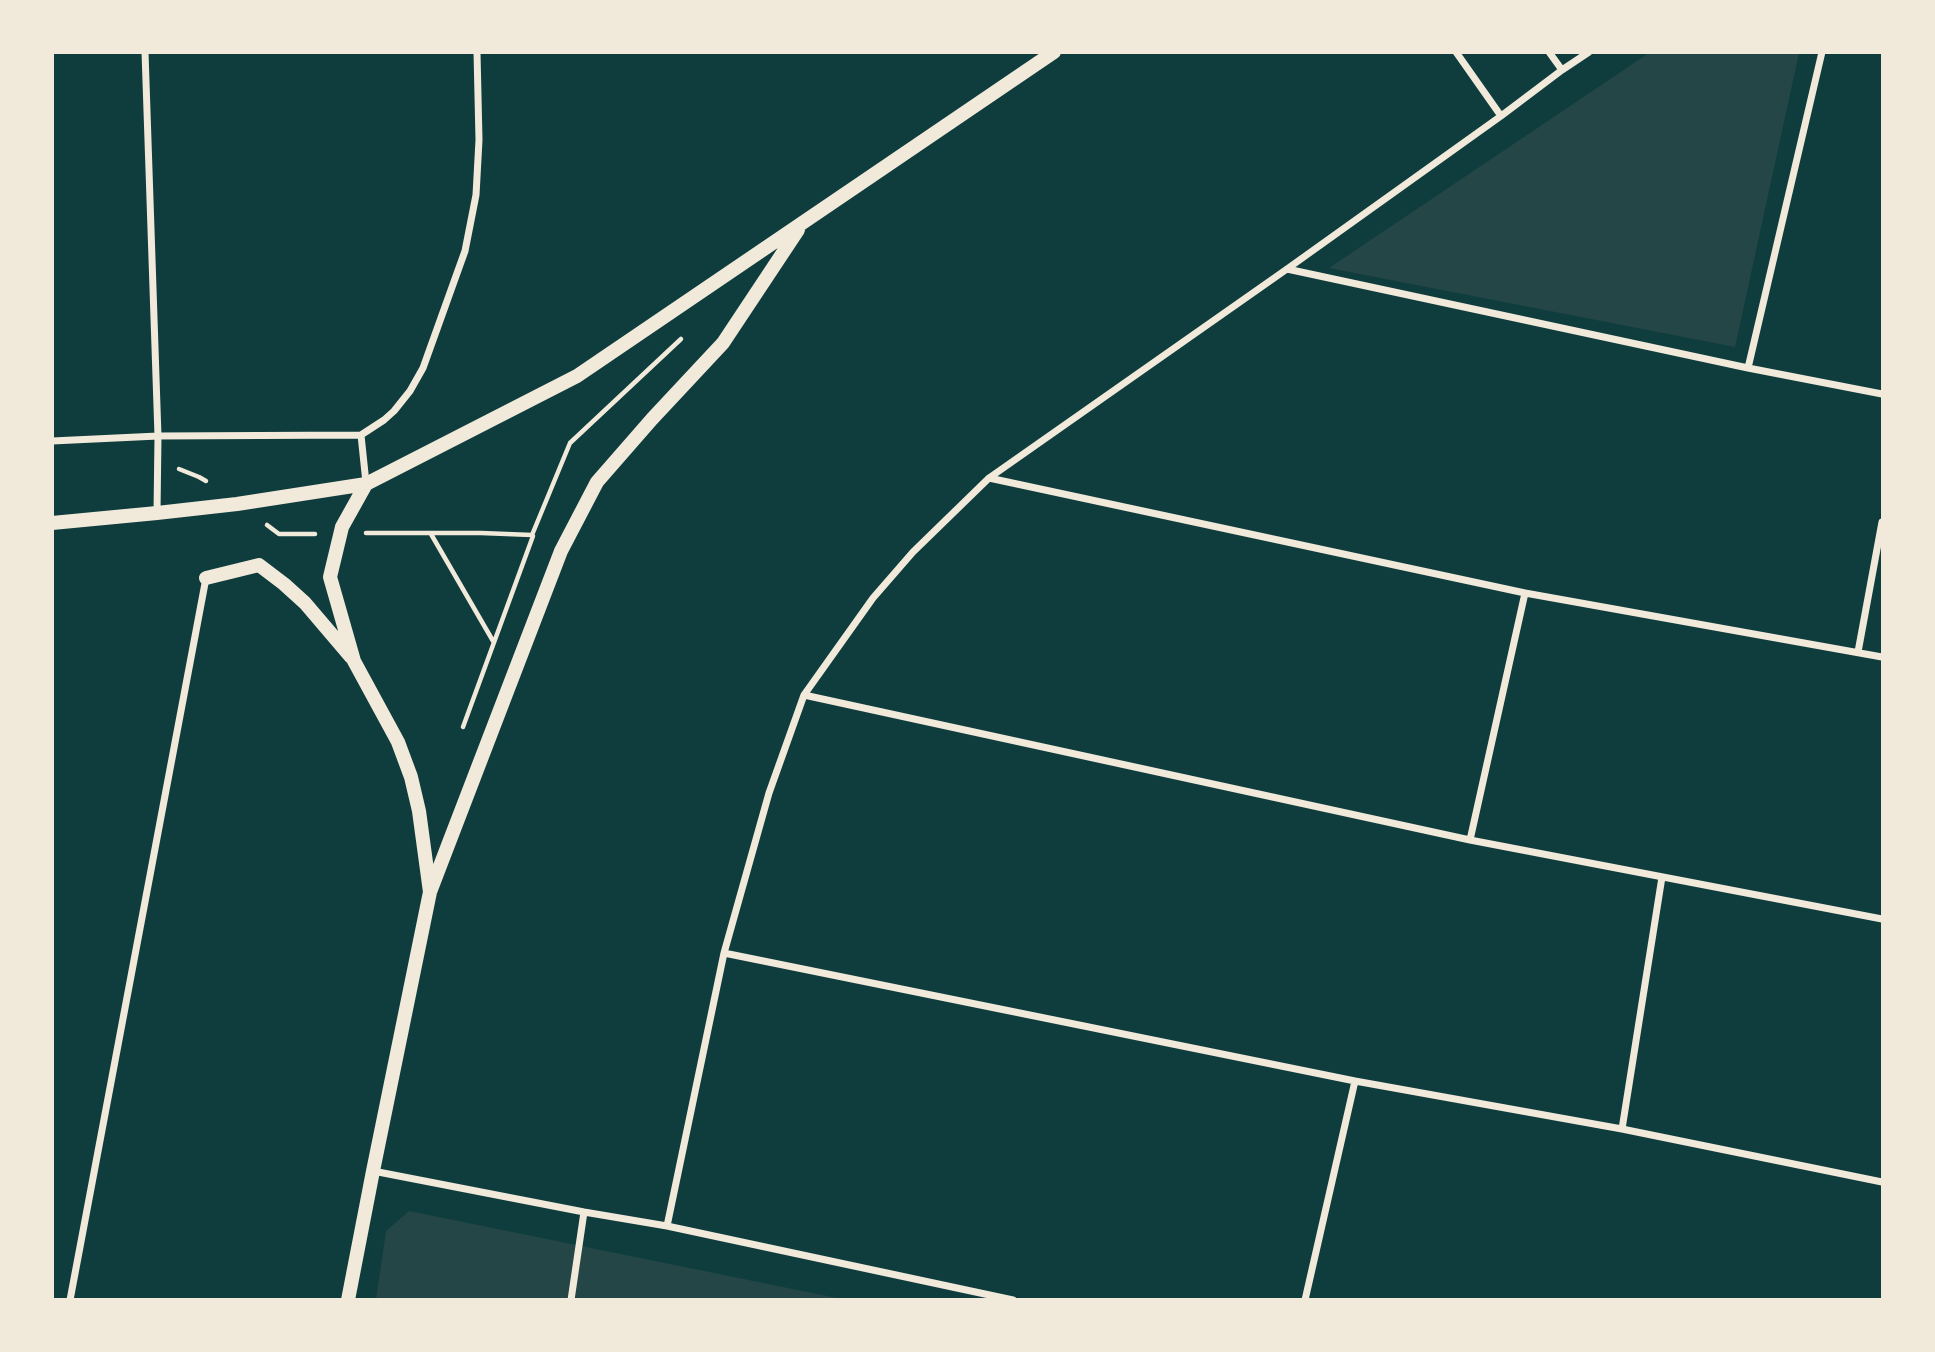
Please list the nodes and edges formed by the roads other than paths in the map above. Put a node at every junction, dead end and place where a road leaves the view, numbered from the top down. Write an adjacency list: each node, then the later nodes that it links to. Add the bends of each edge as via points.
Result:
1 (145, 52): 15 (street)
2 (477, 52): 14 (street, via 478,153 465,251 423,369 394,411)
3 (1054, 52): 10 (main road)
4 (1456, 52): 9 (street)
5 (1549, 52): 8 (street)
6 (1589, 52): 8 (street)
7 (1822, 52): 12 (street)
8 (1562, 70): 9 (street)
9 (1501, 116): 11 (street)
10 (802, 224): 18 (main road, via 577,376); 30 (main road, via 723,343 597,482 561,551)
11 (1287, 270): 12 (street); 17 (street)
12 (1748, 369): 13 (street)
13 (1882, 394)
14 (361, 435): 15 (street); 18 (street)
15 (158, 436): 16 (street); 19 (street)
16 (52, 441)
17 (989, 478): 23 (street); 27 (street, via 873,598)
18 (366, 484): 19 (main road); 26 (main road, via 342,527 330,578)
19 (157, 513): 21 (main road)
20 (1882, 522): 24 (street)
21 (52, 523)
22 (206, 578): 26 (main road, via 259,565 305,603); 39 (street)
23 (1525, 593): 24 (street); 28 (street)
24 (1858, 652): 25 (street)
25 (1882, 657)
26 (354, 661): 30 (main road, via 398,742 411,777)
27 (804, 695): 28 (street); 32 (street, via 769,793)
28 (1470, 840): 29 (street)
29 (1662, 877): 31 (street); 34 (street)
30 (430, 892): 35 (main road)
31 (1882, 919)
32 (724, 953): 33 (street); 38 (street)
33 (1355, 1081): 34 (street); 43 (street)
34 (1622, 1129): 36 (street)
35 (373, 1171): 37 (street); 40 (main road)
36 (1882, 1182)
37 (584, 1212): 38 (street); 41 (street)
38 (667, 1226): 42 (street)
39 (70, 1300)
40 (348, 1300)
41 (571, 1300)
42 (1013, 1300)
43 (1305, 1300)

